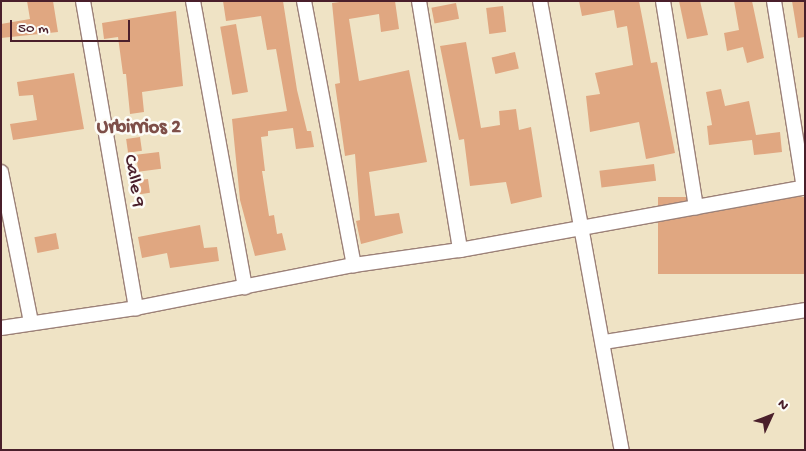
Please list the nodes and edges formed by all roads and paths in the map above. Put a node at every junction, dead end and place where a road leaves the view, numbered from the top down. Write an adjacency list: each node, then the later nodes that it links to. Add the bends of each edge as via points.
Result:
1 (83, 1): 15 (street, Calle 9)
2 (194, 1): 14 (street)
3 (304, 1): 13 (street)
4 (419, 1): 12 (street)
5 (540, 1): 11 (street)
6 (663, 1): 10 (street)
7 (774, 1): 9 (street)
8 (1, 172): 17 (street)
9 (804, 187): 10 (street)
10 (696, 207): 11 (street)
11 (582, 228): 12 (street); 19 (street)
12 (460, 250): 13 (street)
13 (354, 265): 14 (street)
14 (245, 287): 15 (street)
15 (136, 308): 17 (street)
16 (805, 310): 19 (street)
17 (31, 322): 18 (street)
18 (1, 328)
19 (604, 342): 20 (street)
20 (622, 450)

